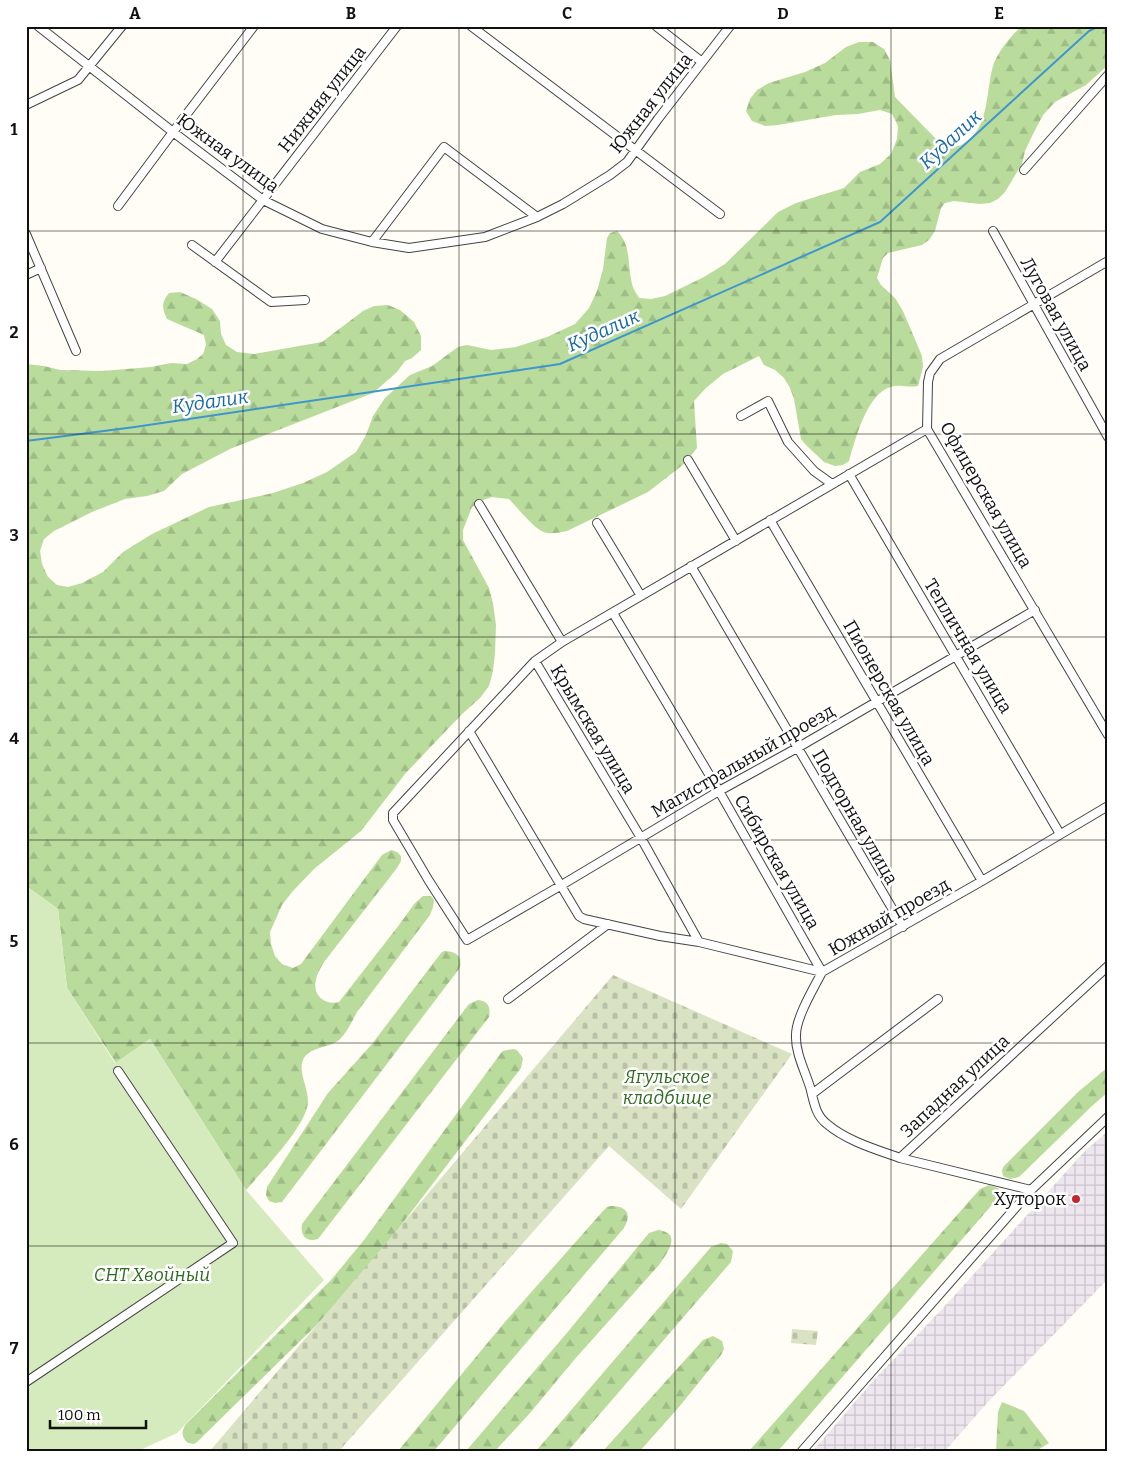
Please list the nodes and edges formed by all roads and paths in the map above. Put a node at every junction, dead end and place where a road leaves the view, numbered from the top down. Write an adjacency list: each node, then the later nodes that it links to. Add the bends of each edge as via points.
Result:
1 (38, 26): 9 (street, Южная улица)
2 (122, 26): 9 (street)
3 (254, 26): 12 (street)
4 (397, 26): 15 (street, Нижняя улица)
5 (471, 26): 13 (street)
6 (656, 26): 8 (street)
7 (730, 26): 8 (street, Южная улица)
8 (702, 62): 13 (street, Южная улица)
9 (90, 68): 11 (street, via 78,80); 12 (street, Южная улица)
10 (1108, 75): 14 (street)
11 (26, 105)
12 (173, 132): 15 (street, Южная улица); 16 (street)
13 (635, 150): 17 (street); 18 (street, Южная улица, via 610,174)
14 (1024, 170)
15 (263, 200): 21 (street, Южная улица, via 322,229); 24 (street, Нижняя улица)
16 (118, 206)
17 (720, 214)
18 (537, 217): 21 (street, Южная улица, via 485,237 409,248); 21 (street, via 444,147)
19 (993, 231): 28 (street, Луговая улица)
20 (26, 234): 25 (street)
21 (372, 242)
22 (192, 246): 24 (street)
23 (1108, 261): 28 (street, Офицерская улица)
24 (215, 262): 27 (street, via 271,302)
25 (41, 268): 26 (street); 29 (street)
26 (26, 275)
27 (305, 300)
28 (1033, 303): 31 (street, Офицерская улица, via 940,359 928,382); 32 (street, Луговая улица)
29 (76, 350)
30 (741, 416): 35 (street, via 768,402 788,442 814,471)
31 (927, 429): 34 (street); 42 (street, Офицерская улица)
32 (1108, 437)
33 (688, 460): 39 (street)
34 (848, 474): 35 (street); 45 (street, Тепличная улица)
35 (832, 484): 37 (street)
36 (479, 504): 44 (street)
37 (770, 520): 39 (street); 47 (street, Пионерская улица)
38 (597, 523): 41 (street)
39 (736, 540): 40 (street)
40 (691, 566): 41 (street); 50 (street, Подгорная улица)
41 (641, 596): 43 (street)
42 (1035, 610): 45 (street, Магистральный проезд); 49 (street, Офицерская улица)
43 (613, 613): 44 (street); 51 (street, Сибирская улица)
44 (562, 642): 46 (street)
45 (956, 655): 47 (street, Магистральный проезд); 53 (street, Тепличная улица)
46 (535, 661): 48 (street); 54 (street, Крымская улица)
47 (877, 701): 50 (street, Магистральный проезд); 55 (street, Пионерская улица)
48 (468, 731): 56 (street); 56 (street, Магистральный проезд, via 392,814 428,881 467,940)
49 (1108, 735)
50 (797, 748): 51 (street, Магистральный проезд); 58 (street, Подгорная улица)
51 (718, 790): 54 (street, Магистральный проезд); 61 (street, Сибирская улица)
52 (1108, 806): 53 (street, Южный проезд)
53 (1060, 834): 55 (street, Южный проезд)
54 (640, 838): 56 (street, Магистральный проезд); 59 (street, Крымская улица)
55 (982, 881): 58 (street, Южный проезд)
56 (560, 886): 57 (street, Южный проезд, via 579,916)
57 (608, 924): 59 (street, Южный проезд); 62 (street)
58 (903, 927): 61 (street, Южный проезд)
59 (699, 942): 61 (street, Южный проезд)
60 (1108, 966): 67 (street, Западная улица)
61 (822, 972): 65 (street, via 798,1022 796,1036)
62 (508, 999)
63 (938, 999): 65 (street)
64 (118, 1070): 69 (street, via 233,1243)
65 (812, 1094): 67 (street, via 818,1115 827,1124 860,1143)
66 (1108, 1117): 68 (street)
67 (900, 1158): 68 (street, Западная улица)
68 (1030, 1190): 70 (street)
69 (26, 1382)
70 (802, 1451)

